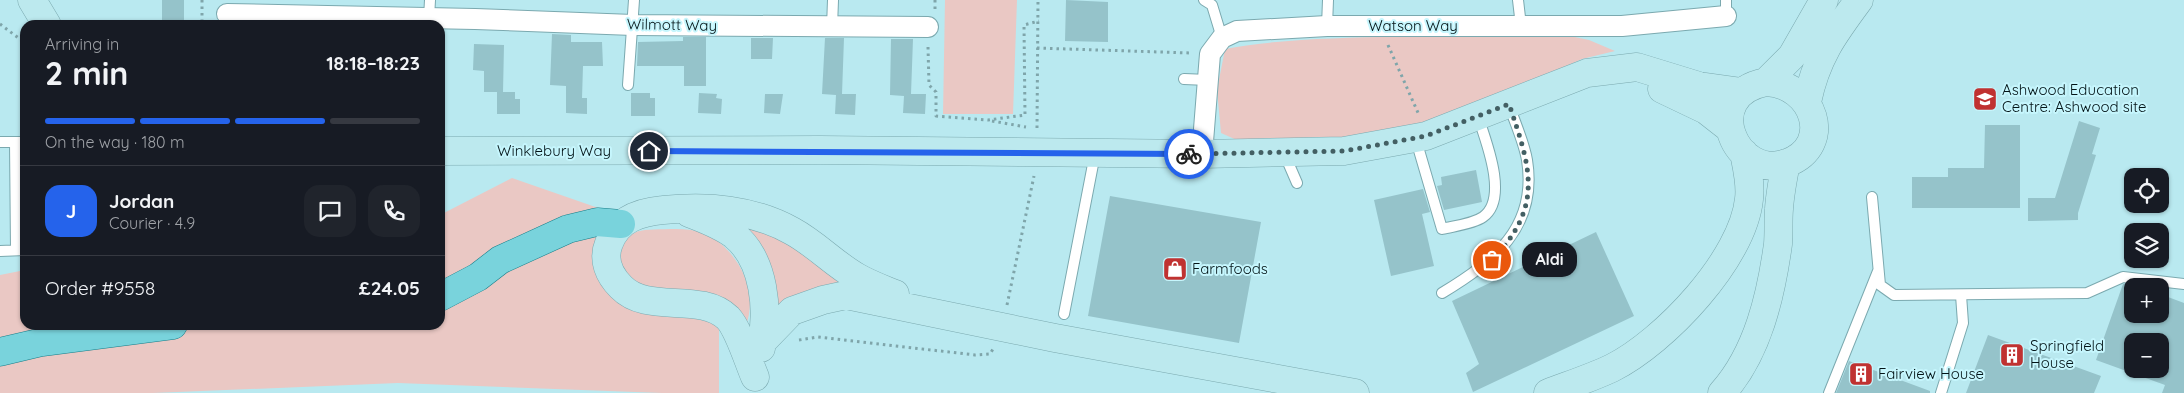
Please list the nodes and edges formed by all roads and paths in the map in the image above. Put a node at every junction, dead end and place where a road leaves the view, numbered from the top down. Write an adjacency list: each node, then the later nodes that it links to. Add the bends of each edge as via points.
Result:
1 (32, 0): 14 (street)
2 (202, 0): 15 (path)
3 (634, 0): 18 (lane)
4 (832, 0): 23 (lane)
5 (1038, 0): 16 (path)
6 (1204, 0): 25 (lane, via 1212,5)
7 (1328, 0): 20 (lane)
8 (1518, 0): 22 (lane)
9 (1824, 0): 31 (street, via 1792,56)
10 (1859, 0): 32 (street, via 1815,67)
11 (1726, 8): 22 (street, Watson Way, via 1622,26)
12 (238, 10): 13 (street, Wilmott Way)
13 (422, 15): 18 (street, Wilmott Way)
14 (44, 20)
15 (202, 20)
16 (1039, 21): 26 (path); 35 (path, via 1024,25 1025,115)
17 (0, 24): 24 (path)
18 (633, 25): 23 (street, Wilmott Way); 30 (lane)
19 (928, 26): 23 (street, Wilmott Way); 35 (path, via 929,85 936,92 936,116)
20 (1327, 26): 21 (street, Watson Way); 25 (street, Watson Way, via 1237,31)
21 (1379, 26): 22 (street, Watson Way); 38 (path)
22 (1521, 26)
23 (832, 27)
24 (20, 39)
25 (1216, 46): 26 (path); 29 (street)
26 (1037, 48): 37 (path)
27 (1614, 70): 31 (street, Winklebury Way, via 1636,67 1699,86); 33 (street, Winklebury Way, via 1587,73); 39 (street, Winklebury Way, via 1671,92 1706,110)
28 (1184, 79): 29 (lane)
29 (1208, 80): 46 (street)
30 (628, 85)
31 (1754, 87): 32 (street, via 1777,82); 39 (street, via 1735,102)
32 (1807, 102): 47 (street, via 1814,125 1812,140 1802,153)
33 (1509, 104): 34 (street, Winklebury Way); 58 (lane, via 1527,160 1529,190 1524,210 1506,245 1492,260)
34 (1478, 117): 38 (street, Winklebury Way); 38 (lane, via 1492,164 1494,203 1483,217 1442,229)
35 (988, 120): 36 (path)
36 (1012, 125)
37 (1038, 128)
38 (1418, 128): 43 (street, Winklebury Way, via 1344,151)
39 (1729, 128): 45 (street, via 1736,145)
40 (0, 142): 41 (lane)
41 (20, 142): 53 (lane)
42 (445, 151): 44 (street, Winklebury Way)
43 (1283, 152): 46 (street, Winklebury Way); 49 (lane)
44 (1096, 153): 46 (street, Winklebury Way); 61 (lane)
45 (1744, 153): 47 (street, via 1755,161); 70 (street, via 1750,187 1738,237 1680,318 1612,368)
46 (1202, 154)
47 (1786, 163): 71 (street, via 1778,210 1778,242 1762,317 1748,354)
48 (1034, 175): 60 (path)
49 (1297, 183)
50 (1872, 197): 55 (lane)
51 (676, 208): 52 (street, via 638,214); 62 (street, via 736,210 784,227 857,277); 64 (street, via 728,231 749,251 762,285)
52 (621, 224): 57 (main road, via 597,222 568,229 500,260 478,277); 64 (street, via 610,240 606,263 628,294 713,309)
53 (20, 250): 54 (lane)
54 (0, 251)
55 (1878, 270): 59 (lane, via 1880,285 1894,296); 72 (lane)
56 (2184, 284): 59 (lane, via 2123,277 2086,293)
57 (445, 294)
58 (1442, 294)
59 (1961, 295): 73 (lane, via 1963,322)
60 (1007, 305)
61 (1064, 314)
62 (948, 317): 64 (street, via 846,296 792,311); 69 (street)
63 (134, 330): 67 (main road, via 42,342)
64 (750, 339): 68 (street)
65 (799, 340): 66 (path, via 818,337 975,355 990,354)
66 (995, 346)
67 (0, 352)
68 (755, 387)
69 (1355, 393)
70 (1548, 393)
71 (1722, 393)
72 (1829, 393)
73 (1941, 393)

